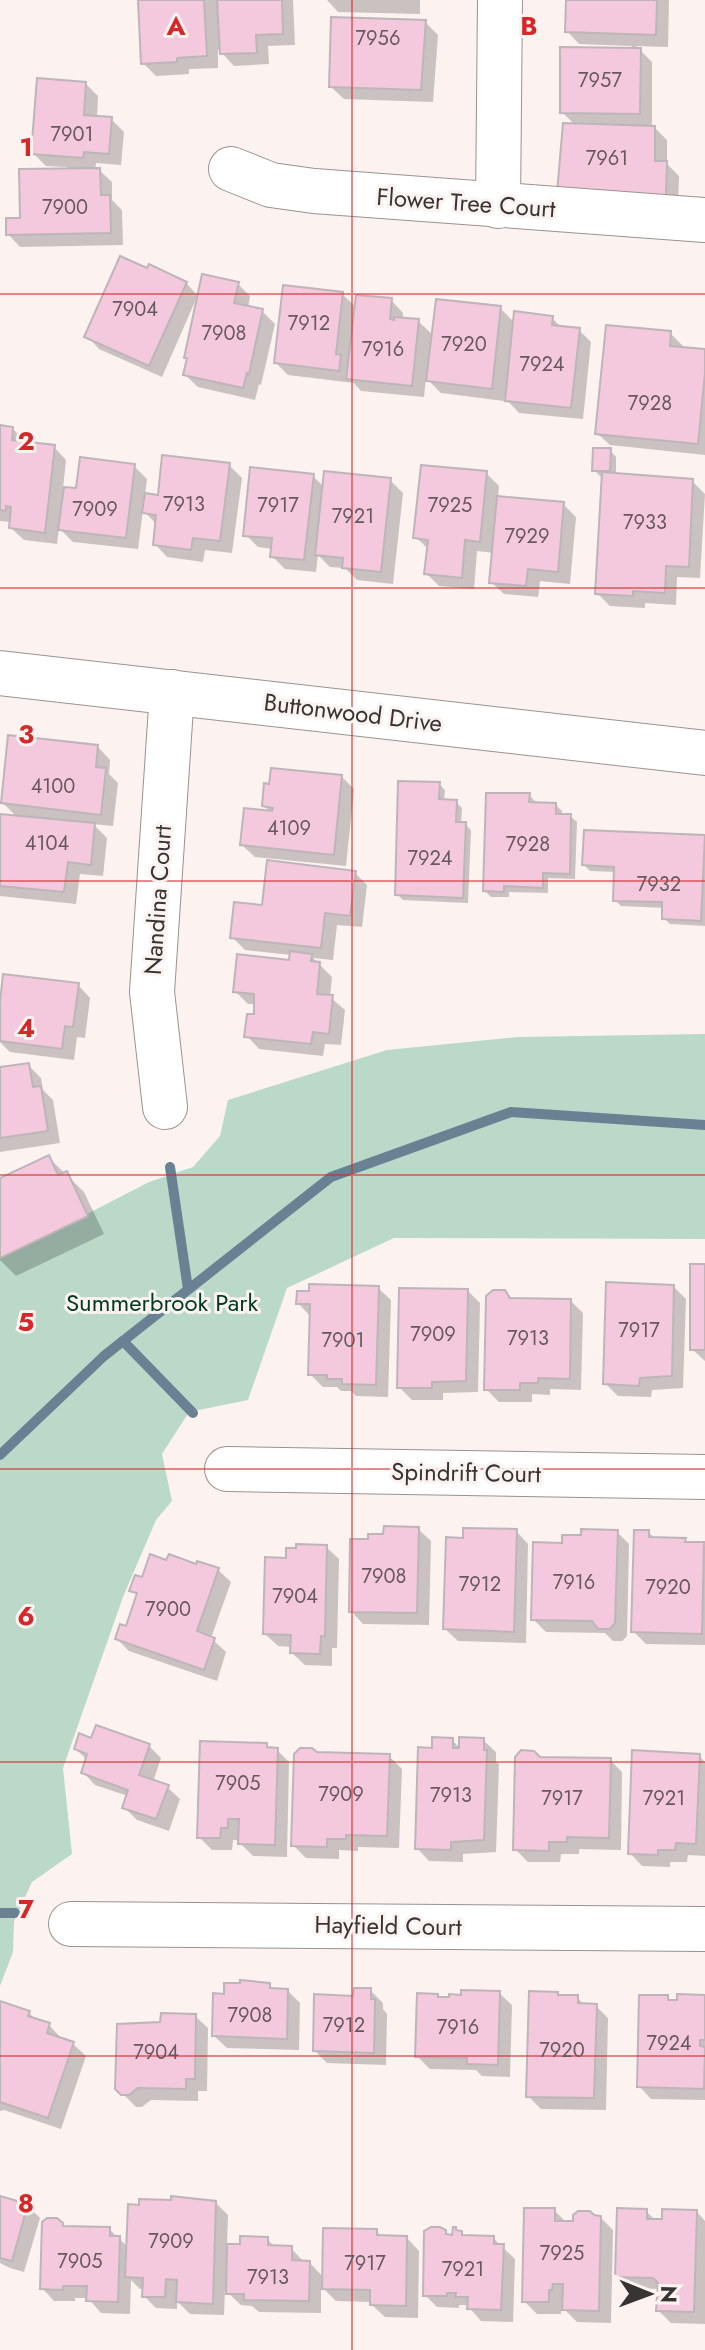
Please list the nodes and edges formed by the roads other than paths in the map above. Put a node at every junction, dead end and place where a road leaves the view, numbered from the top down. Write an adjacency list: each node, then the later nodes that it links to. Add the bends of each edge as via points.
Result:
1 (500, 0): 3 (street)
2 (231, 169): 3 (street, Flower Tree Court, via 271,185 314,191)
3 (498, 206): 4 (street, Flower Tree Court)
4 (705, 220)
5 (0, 673): 6 (street, Buttonwood Drive)
6 (172, 692): 7 (street, Buttonwood Drive); 8 (street, Nandina Court, via 152,992)
7 (705, 753)
8 (165, 1107)
9 (227, 1469): 10 (street, Spindrift Court)
10 (705, 1477)
11 (71, 1924): 12 (street, Hayfield Court)
12 (705, 1929)

